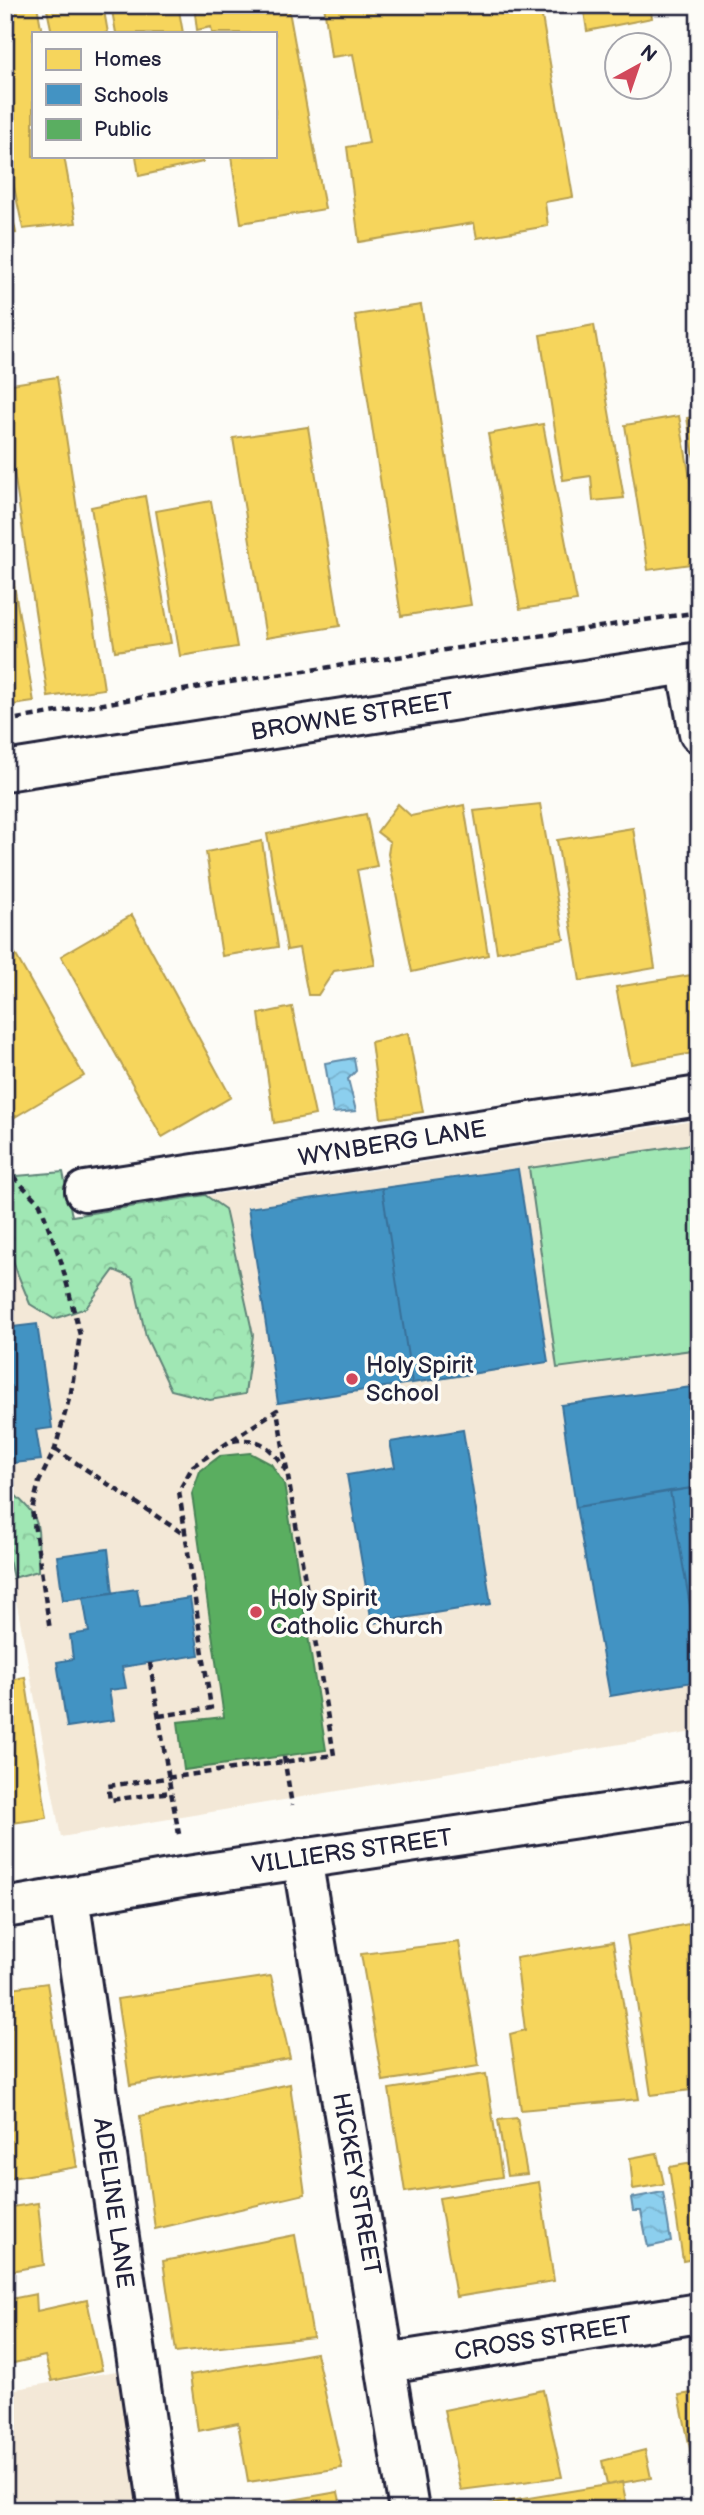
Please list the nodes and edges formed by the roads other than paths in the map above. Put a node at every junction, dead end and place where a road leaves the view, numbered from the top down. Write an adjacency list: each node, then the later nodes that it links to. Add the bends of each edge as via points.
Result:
1 (692, 663): 2 (street); 3 (street, BROWNE STREET)
2 (699, 733)
3 (5, 771)
4 (699, 1096): 5 (street, WYNBERG LANE)
5 (85, 1191)
6 (699, 1800): 7 (street, VILLIERS STREET)
7 (302, 1858): 8 (street, VILLIERS STREET); 11 (street, HICKEY STREET)
8 (69, 1897): 9 (street, VILLIERS STREET); 12 (street, ADELINE LANE)
9 (5, 1908)
10 (699, 2313): 11 (street, CROSS STREET)
11 (387, 2363): 13 (street, HICKEY STREET)
12 (159, 2510)
13 (409, 2510)

